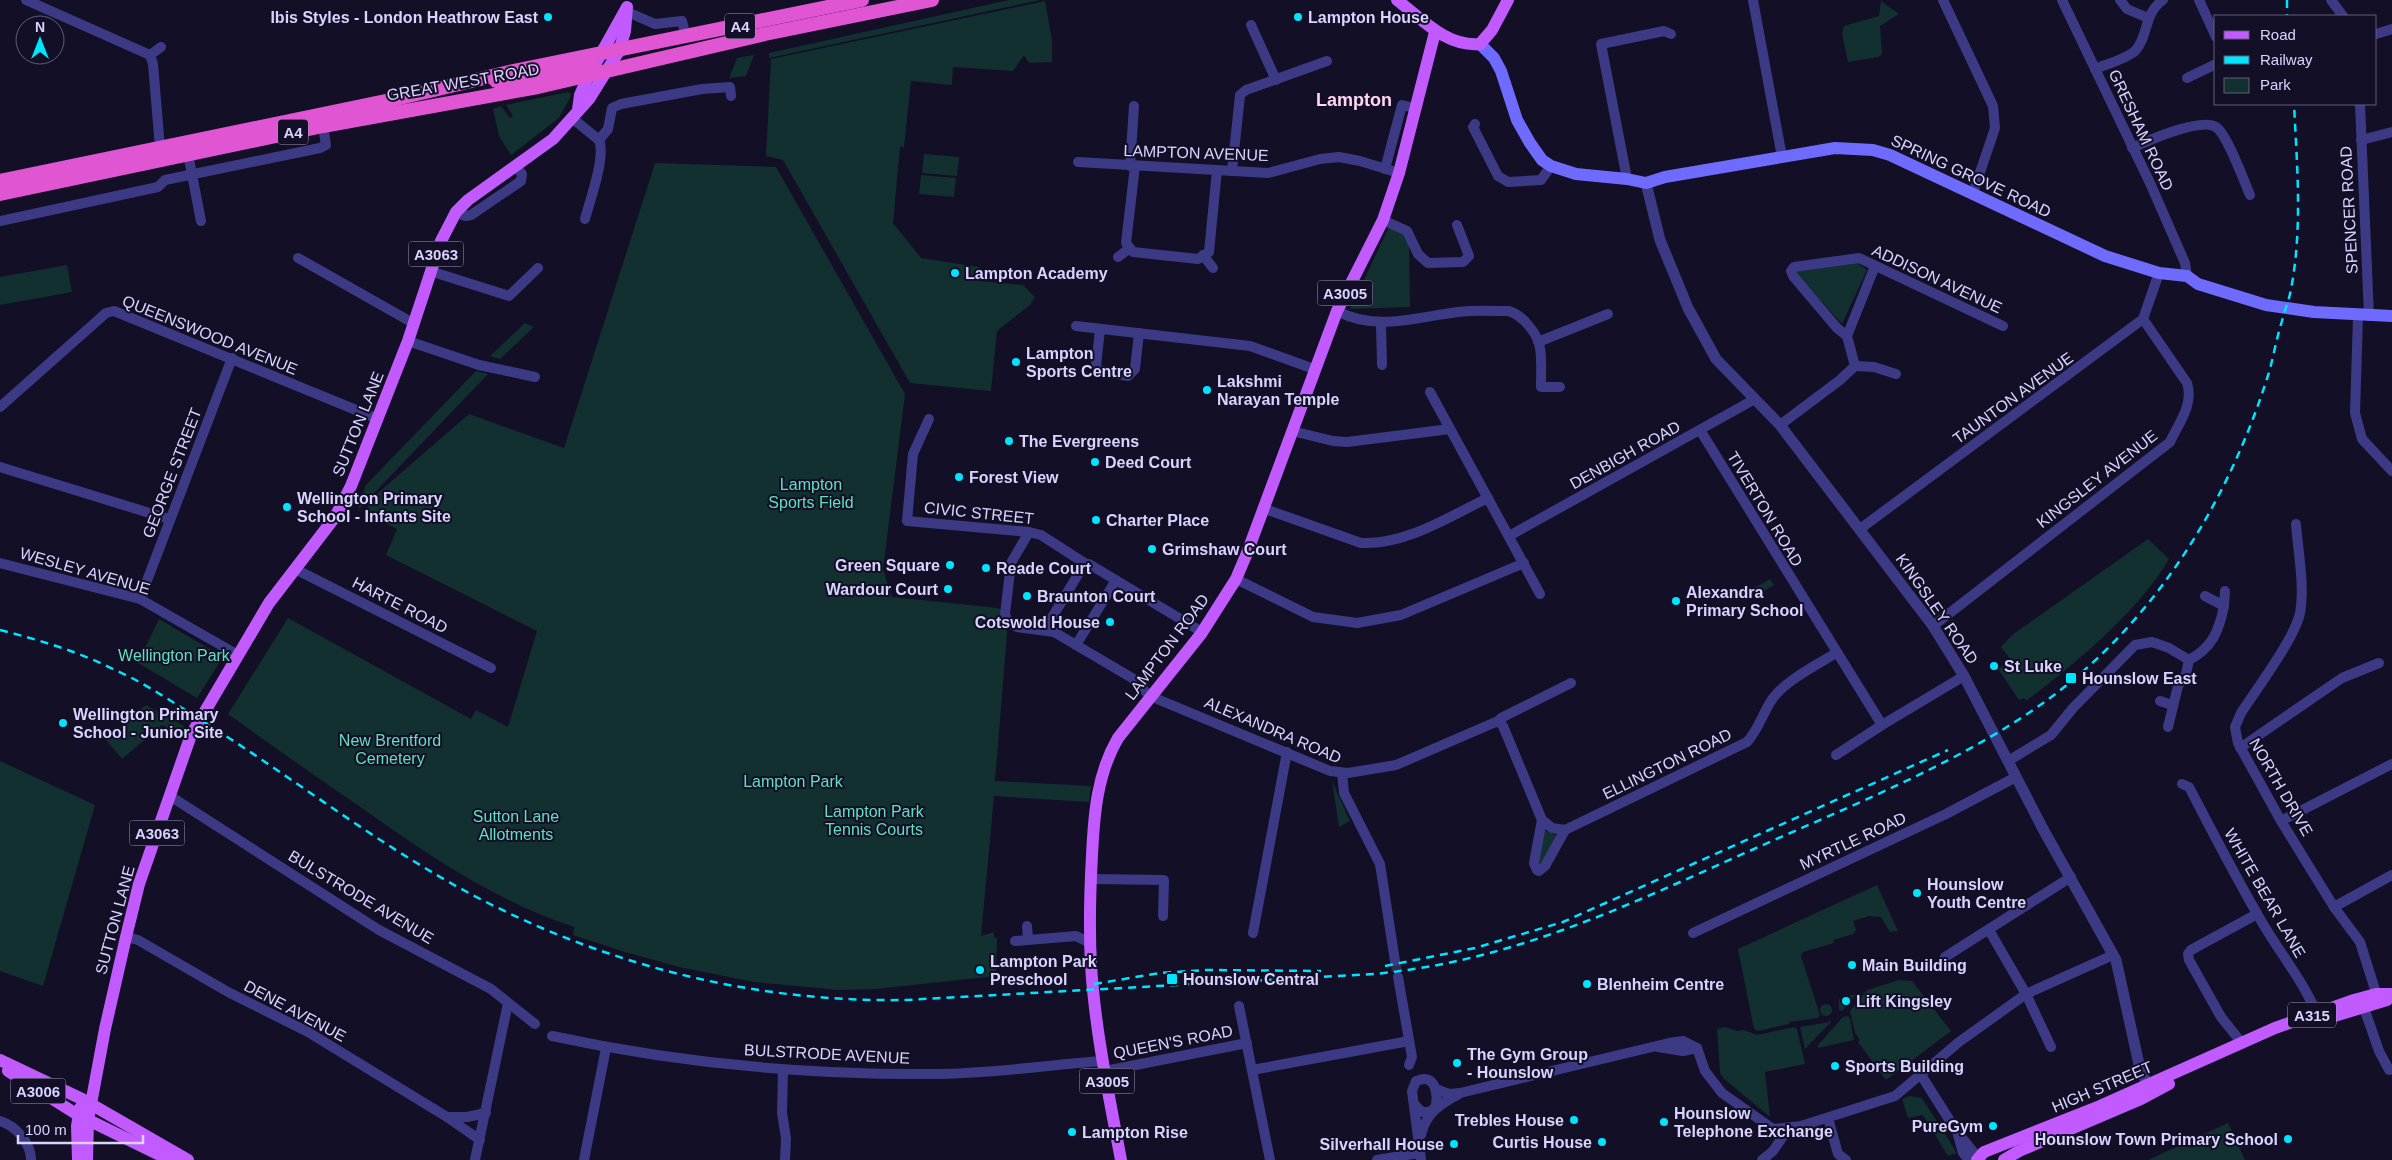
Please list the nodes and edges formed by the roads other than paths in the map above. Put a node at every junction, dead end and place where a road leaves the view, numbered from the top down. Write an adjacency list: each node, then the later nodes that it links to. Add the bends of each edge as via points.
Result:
1 (26, 0): 27 (street)
2 (862, 0): 22 (highway, GREAT WEST ROAD / A4)
3 (932, 0): 31 (highway, GREAT WEST ROAD / A4)
4 (1397, 0): 18 (main road)
5 (1508, 0): 23 (main road, via 1492,30)
6 (1753, 0): 48 (street)
7 (1943, 0): 60 (street, via 1996,117)
8 (2062, 0): 30 (street, GRESHAM ROAD)
9 (2120, 0): 15 (street, via 2126,9)
10 (2163, 0): 15 (street)
11 (2199, 0): 19 (street)
12 (2331, 0): 14 (street)
13 (627, 7): 22 (street, via 655,24 682,21); 25 (main road, A3063); 26 (main road, A3063)
14 (2342, 15)
15 (2148, 18): 30 (street, via 2142,39 2133,52)
16 (1251, 25): 34 (street)
17 (2392, 29): 21 (street)
18 (1435, 32): 23 (main road, via 1459,43); 38 (main road, LAMPTON ROAD / A3005)
19 (2214, 33)
20 (1671, 34): 57 (street, via 1664,31 1601,44)
21 (2377, 34)
22 (686, 37): 25 (highway, GREAT WEST ROAD / A4)
23 (1480, 44): 51 (main road, SPRING GROVE ROAD, via 1501,71 1517,120 1530,143 1542,160)
24 (161, 47): 27 (street)
25 (619, 51): 26 (highway, GREAT WEST ROAD / A4); 31 (main road, SUTTON LANE / A3063)
26 (601, 54): 31 (main road, SUTTON LANE / A3063); 33 (highway, GREAT WEST ROAD / A4)
27 (150, 55): 45 (street)
28 (1326, 61): 34 (street)
29 (2214, 65): 32 (street)
30 (2095, 69): 46 (street, GRESHAM ROAD)
31 (594, 73): 33 (highway, A4, via 583,68 517,80); 39 (main road, SUTTON LANE / A3063, via 580,95); 41 (highway, GREAT WEST ROAD / A4)
32 (2187, 78)
33 (483, 79): 45 (highway, GREAT WEST ROAD / A4)
34 (1276, 80): 54 (street, via 1240,95)
35 (730, 96): 43 (street, via 730,87 702,89 621,104 612,108 608,129)
36 (2360, 105): 44 (street, SPENCER ROAD)
37 (1134, 106): 50 (street)
38 (1416, 108): 52 (street, via 1402,104); 55 (main road, LAMPTON ROAD / A3005)
39 (575, 114): 43 (street); 75 (main road, SUTTON LANE / A3063, via 553,139 456,212 440,240)
40 (1475, 124): 51 (street, via 1473,127 1498,176 1508,182 1541,180)
41 (323, 126): 47 (highway, GREAT WEST ROAD / A4); 56 (street, via 326,145 320,148)
42 (2392, 132): 44 (street)
43 (599, 140): 63 (street, via 600,156)
44 (2361, 140): 80 (street, SPENCER ROAD)
45 (160, 148): 58 (highway, GREAT WEST ROAD / A4)
46 (2132, 148): 62 (street, via 2162,134 2205,124 2215,126 2223,136); 77 (street, GRESHAM ROAD, via 2185,263)
47 (188, 154): 56 (street); 61 (highway, GREAT WEST ROAD / A4)
48 (1782, 157): 59 (main road, SPRING GROVE ROAD); 60 (main road, SPRING GROVE ROAD, via 1835,148 1873,150)
49 (1078, 162): 50 (street, LAMPTON AVENUE)
50 (1133, 166): 53 (street, LAMPTON AVENUE); 68 (street, via 1126,243)
51 (1551, 166): 57 (main road, SPRING GROVE ROAD, via 1576,174)
52 (1385, 169): 54 (street, LAMPTON AVENUE, via 1339,157 1268,173); 55 (street, LAMPTON AVENUE)
53 (1217, 170): 54 (street, LAMPTON AVENUE); 69 (street, via 1209,252)
54 (1232, 171)
55 (1399, 173): 64 (main road, LAMPTON ROAD / A3005)
56 (192, 174): 65 (street, via 165,180 158,187); 66 (street)
57 (1626, 179): 59 (main road, SPRING GROVE ROAD)
58 (0, 181)
59 (1646, 183): 100 (street, KINGSLEY ROAD, via 1660,240 1696,326 1716,359)
60 (1973, 193): 76 (main road, SPRING GROVE ROAD, via 2104,256)
61 (0, 194)
62 (2250, 196)
63 (585, 219)
64 (1384, 220): 67 (street, via 1407,231 1418,254 1428,262 1463,262 1467,259 1469,256); 78 (main road, LAMPTON ROAD / A3005)
65 (0, 221)
66 (202, 221)
67 (1457, 225)
68 (1130, 248): 69 (street, via 1133,252 1198,260); 70 (street)
69 (1203, 256): 74 (street)
70 (1118, 257)
71 (298, 258): 83 (street)
72 (1875, 266): 86 (street, ADDISON AVENUE); 89 (street); 89 (street, ADDISON AVENUE, via 1858,258 1794,267 1791,271)
73 (538, 268): 75 (street, via 509,296)
74 (1213, 268)
75 (430, 271): 83 (main road, SUTTON LANE / A3063)
76 (2159, 273): 77 (main road, SPRING GROVE ROAD); 82 (street)
77 (2187, 276): 80 (main road, SPRING GROVE ROAD, via 2198,284 2266,305)
78 (1337, 311): 84 (street, via 1355,319); 95 (main road, LAMPTON ROAD / A3005)
79 (1608, 314): 91 (street)
80 (2364, 316): 81 (main road, SPRING GROVE ROAD); 109 (street, SPENCER ROAD, via 2355,413 2362,439)
81 (2392, 316)
82 (2143, 319): 114 (street, TAUNTON AVENUE); 128 (street, KINGSLEY AVENUE, via 2189,392 2189,403 2170,442)
83 (414, 323): 90 (main road, SUTTON LANE / A3063)
84 (1381, 324): 91 (street, via 1460,312 1508,311 1516,312); 93 (street)
85 (1076, 326): 87 (street)
86 (2003, 326)
87 (1100, 329): 88 (street); 88 (street, via 1098,370 1128,376 1135,369)
88 (1139, 333): 95 (street, via 1250,346)
89 (1847, 336): 94 (street)
90 (408, 341): 97 (street, via 479,365); 102 (main road, SUTTON LANE / A3063)
91 (1538, 342): 98 (street, via 1541,387)
92 (232, 358): 101 (street, QUEENSWOOD AVENUE, via 111,311); 102 (street, QUEENSWOOD AVENUE); 112 (street, GEORGE STREET)
93 (1382, 365)
94 (1854, 366): 96 (street, via 1874,367); 104 (street)
95 (1314, 370): 107 (main road, LAMPTON ROAD / A3005)
96 (1896, 374)
97 (535, 377)
98 (1560, 387)
99 (1430, 392): 105 (street)
100 (1755, 399): 104 (street, KINGSLEY ROAD); 106 (street, DENBIGH ROAD)
101 (0, 407)
102 (378, 419): 120 (main road, SUTTON LANE / A3063, via 335,517)
103 (929, 419): 115 (street, CIVIC STREET, via 913,454 907,521)
104 (1780, 425): 114 (street, KINGSLEY ROAD)
105 (1450, 429): 107 (street, via 1347,442); 110 (street)
106 (1700, 430): 116 (street, DENBIGH ROAD); 132 (street, TIVERTON ROAD)
107 (1292, 431): 111 (main road, LAMPTON ROAD / A3005)
108 (0, 467): 112 (street)
109 (2392, 471)
110 (1488, 498): 111 (street, via 1404,537 1376,544 1352,540); 116 (street)
111 (1265, 509): 121 (main road, LAMPTON ROAD / A3005)
112 (169, 519): 126 (street, GEORGE STREET)
113 (2296, 524): 145 (street, NORTH DRIVE, via 2300,615 2237,721 2235,734)
114 (1860, 529): 128 (street, KINGSLEY ROAD)
115 (1029, 532): 119 (street, CIVIC STREET, via 1041,535); 129 (street, via 1011,563 1005,614 1008,622 1017,627)
116 (1509, 536): 118 (street)
117 (0, 563): 126 (street, WESLEY AVENUE)
118 (1524, 563): 121 (street, via 1401,615 1357,623 1313,617); 124 (street)
119 (1086, 564): 122 (street, CIVIC STREET); 129 (street)
120 (295, 568): 133 (main road, SUTTON LANE / A3063, via 269,603); 136 (street, HARTE ROAD)
121 (1236, 578): 130 (main road, LAMPTON ROAD / A3005)
122 (1116, 580): 130 (street, CIVIC STREET); 131 (street)
123 (2225, 591): 127 (street)
124 (1540, 594)
125 (2205, 596): 127 (street)
126 (140, 599): 133 (street, WESLEY AVENUE)
127 (2224, 606): 134 (street, via 2213,642)
128 (1933, 626): 137 (street, KINGSLEY ROAD)
129 (1045, 630): 131 (street)
130 (1202, 632): 139 (main road, LAMPTON ROAD / A3005)
131 (1076, 646): 139 (street, via 1132,678)
132 (1836, 653): 143 (street, TIVERTON ROAD); 156 (street, ELLINGTON ROAD, via 1779,692 1747,742)
133 (238, 655): 153 (main road, SUTTON LANE / A3063, via 193,732)
134 (2189, 660): 141 (street); 148 (street, via 2152,642 2135,646 2073,708 2051,735)
135 (2379, 663): 145 (street, via 2342,678)
136 (491, 668)
137 (1964, 676): 143 (street); 148 (street, KINGSLEY ROAD)
138 (1571, 683): 142 (street)
139 (1150, 696): 146 (street, ALEXANDRA ROAD); 159 (main road, LAMPTON ROAD / A3005, via 1118,738 1104,766 1097,795)
140 (2160, 701): 141 (street)
141 (2172, 705): 144 (street)
142 (1498, 722): 150 (street, via 1396,765); 154 (street, via 1504,726)
143 (1882, 725): 147 (street)
144 (2168, 728)
145 (2240, 748): 155 (street, NORTH DRIVE)
146 (1288, 752): 150 (street, ALEXANDRA ROAD); 166 (street)
147 (1836, 755)
148 (2008, 761): 151 (street, KINGSLEY ROAD)
149 (2392, 764): 155 (street)
150 (1342, 773): 173 (street, ALEXANDRA ROAD, via 1347,800 1380,864)
151 (2016, 777): 158 (street, KINGSLEY ROAD); 165 (street, MYRTLE ROAD, via 1946,814)
152 (2182, 784): 161 (street, WHITE BEAR LANE, via 2188,788)
153 (170, 796): 167 (main road, SUTTON LANE / A3063, via 139,884); 178 (street, BULSTRODE AVENUE, via 379,930 491,989)
154 (1542, 820): 156 (street, via 1552,828); 156 (street, via 1534,863 1536,870 1545,866)
155 (2281, 821): 160 (street, NORTH DRIVE)
156 (1565, 830)
157 (2392, 875): 160 (street)
158 (2071, 877): 164 (street); 171 (street, KINGSLEY ROAD)
159 (1091, 880): 162 (street, via 1164,880); 170 (main road, LAMPTON ROAD / A3005)
160 (2334, 907): 177 (street, NORTH DRIVE, via 2360,942)
161 (2257, 914): 181 (street, WHITE BEAR LANE); 185 (street, via 2188,954 2188,960 2221,1017)
162 (1163, 916)
163 (1027, 926): 168 (street)
164 (1989, 930): 172 (street); 175 (street)
165 (1697, 931)
166 (1252, 933)
167 (126, 937): 203 (main road, SUTTON LANE / A3063); 206 (street, DENE AVENUE, via 138,940 228,992 308,1032)
168 (1028, 939): 169 (street); 170 (street, via 1076,936)
169 (1014, 941)
170 (1090, 943): 192 (main road, LAMPTON ROAD / A3005)
171 (2113, 955): 175 (street); 199 (street, KINGSLEY ROAD, via 2123,986 2141,1072)
172 (1945, 957)
173 (1395, 961)
174 (1398, 977): 186 (street)
175 (2026, 994): 187 (street); 196 (street, via 1959,1042)
176 (2392, 994): 177 (main road, A315, via 2387,1000)
177 (2378, 998): 179 (main road, A315)
178 (508, 1002): 182 (street, BULSTRODE AVENUE); 205 (street)
179 (2362, 1002): 181 (main road, A315); 193 (street, via 2379,1051 2389,1070)
180 (1239, 1006): 184 (street)
181 (2318, 1017): 185 (main road, A315)
182 (535, 1024)
183 (552, 1036): 188 (street, BULSTRODE AVENUE)
184 (1247, 1043): 192 (street, QUEEN'S ROAD); 195 (street)
185 (2243, 1045): 199 (main road, HIGH STREET / A315)
186 (1409, 1046): 191 (street, via 1412,1057); 195 (street)
187 (2051, 1047)
188 (606, 1048): 194 (street, BULSTRODE AVENUE); 221 (street)
189 (0, 1060): 203 (main road, A3006)
190 (0, 1065): 203 (main road, A3006)
191 (1409, 1065)
192 (1104, 1066): 194 (street, BULSTRODE AVENUE, via 935,1074); 223 (main road, LAMPTON ROAD / A3005)
193 (2392, 1069)
194 (784, 1070): 222 (street)
195 (1252, 1070): 224 (street)
196 (1921, 1075): 197 (street); 201 (street)
197 (1909, 1086): 201 (street); 207 (street, via 1887,1100)
198 (1436, 1089): 200 (street, via 1448,1094); 202 (street, via 1427,1079 1416,1081 1412,1091); 204 (street, via 1436,1104)
199 (2150, 1089): 212 (main road, HIGH STREET / A315); 228 (main road, HIGH STREET / A315, via 1984,1152)
200 (1460, 1093): 204 (street); 209 (street, via 1683,1041 1697,1048 1705,1071 1722,1093 1773,1128)
201 (1930, 1093): 228 (street)
202 (1414, 1104): 204 (street, via 1422,1112); 211 (street)
203 (85, 1110): 215 (main road, A3063); 216 (main road, A3063); 217 (main road, A3006); 218 (main road); 219 (main road, A3006)
204 (1432, 1110): 211 (street)
205 (486, 1113): 206 (street); 210 (street)
206 (447, 1117): 210 (street, DENE AVENUE)
207 (1828, 1118): 209 (street); 227 (street, via 1838,1154)
208 (0, 1121): 214 (street, via 22,1136)
209 (1788, 1129): 226 (street, via 1773,1151)
210 (480, 1140): 220 (street)
211 (1419, 1141): 213 (street)
212 (2019, 1151): 228 (main road); 229 (main road, HIGH STREET / A315)
213 (1420, 1156): 225 (street)
214 (31, 1160)
215 (78, 1160)
216 (87, 1160)
217 (170, 1160)
218 (174, 1160)
219 (188, 1160)
220 (476, 1160)
221 (584, 1160)
222 (785, 1160)
223 (1121, 1160)
224 (1270, 1160)
225 (1377, 1160)
226 (1762, 1160)
227 (1846, 1160)
228 (1976, 1160)
229 (2004, 1160)

